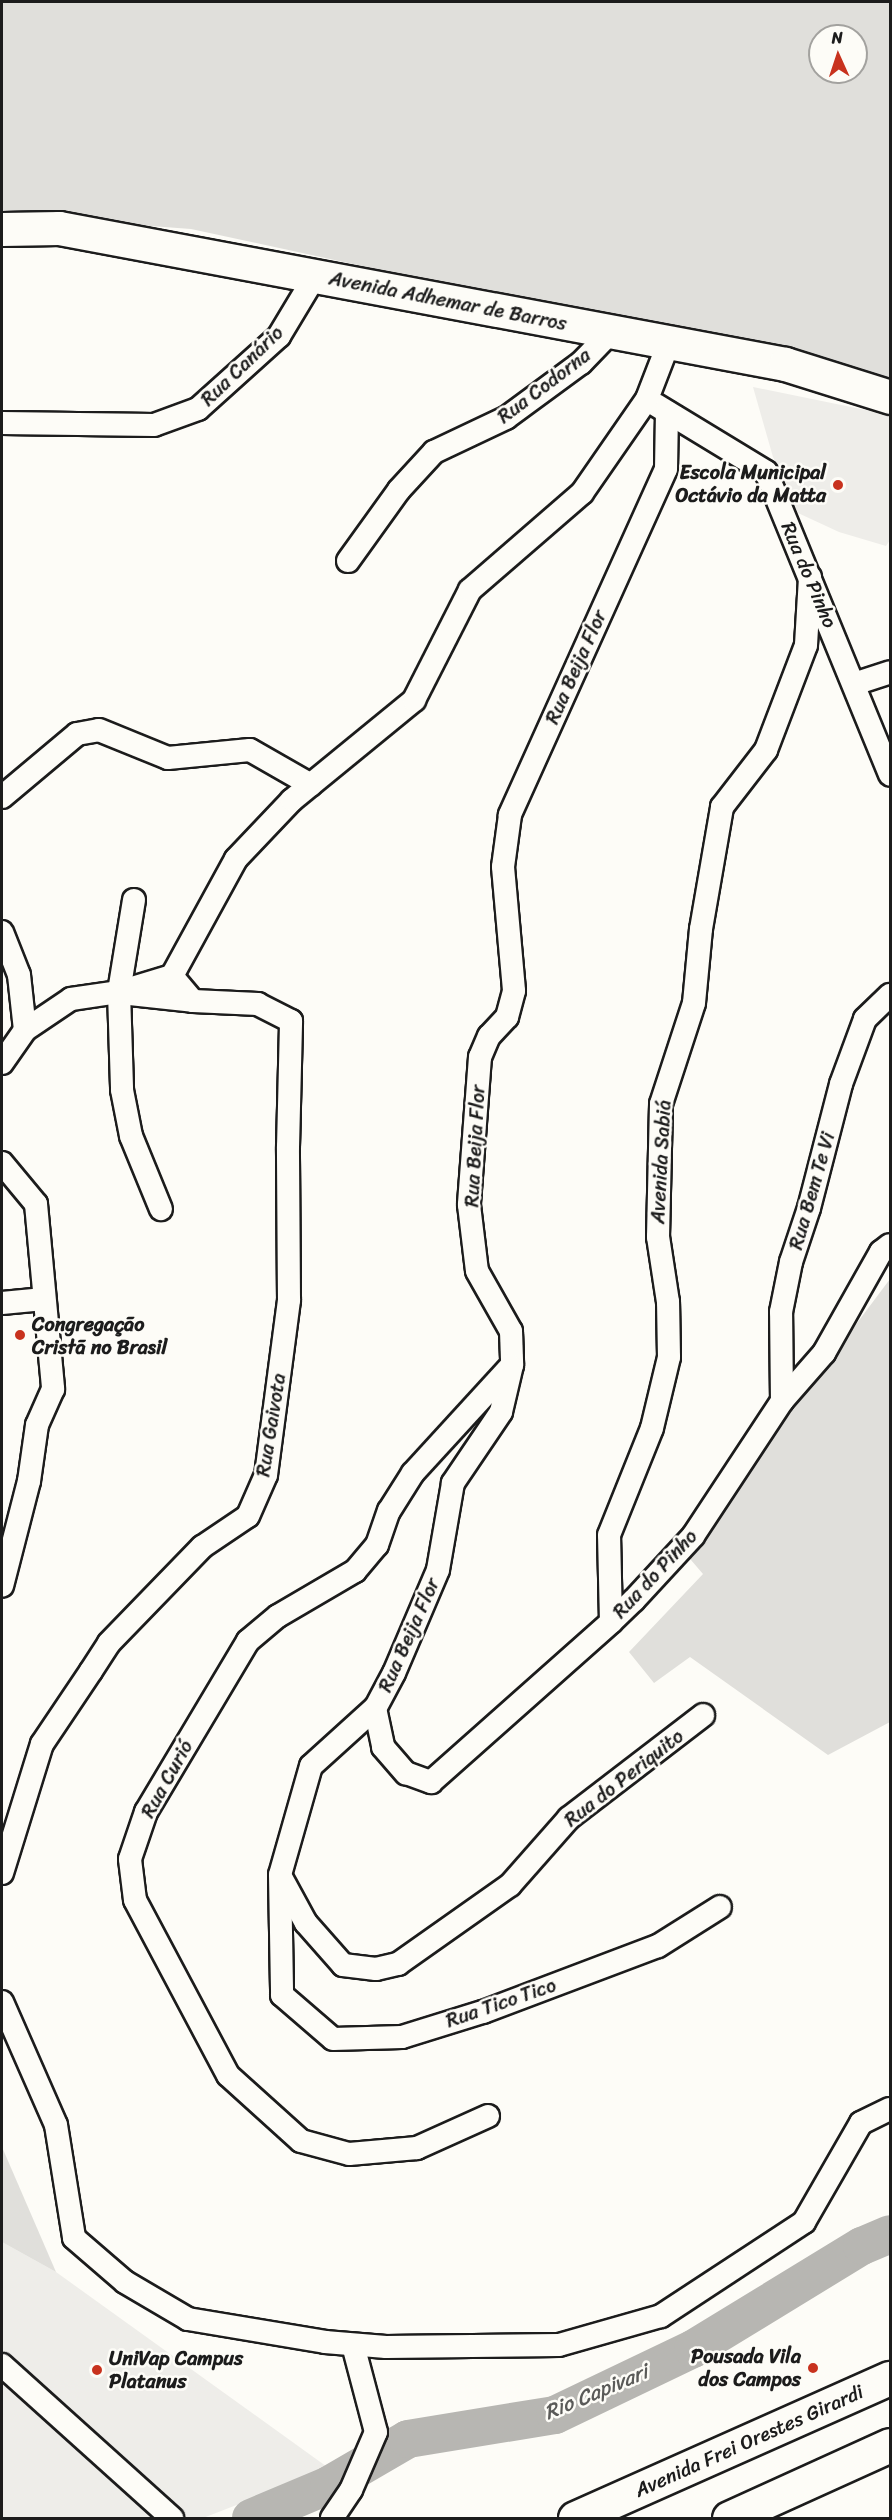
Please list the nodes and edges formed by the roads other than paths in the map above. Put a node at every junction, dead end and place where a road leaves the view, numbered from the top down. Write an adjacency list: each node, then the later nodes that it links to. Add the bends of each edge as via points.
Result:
1 (2, 229): 2 (street, Avenida Adhemar de Barros, via 59,228)
2 (315, 276): 3 (street, Avenida Adhemar de Barros); 8 (street, Rua Canário, via 279,336 198,409 154,425)
3 (612, 331): 4 (street, Avenida Adhemar de Barros); 9 (street, Rua Codorna, via 581,363 506,418 434,452 399,490)
4 (669, 342): 5 (street, Avenida Adhemar de Barros, via 785,364); 6 (street)
5 (891, 397)
6 (647, 399): 7 (street, Rua do Pinho); 14 (street, via 582,493 470,590 414,700)
7 (667, 412): 10 (street, Rua do Pinho, via 766,472); 29 (street, Rua Beija Flor, via 666,469 510,815 503,867 514,991 507,1017 489,1036 480,1057 469,1205 477,1271 511,1330)
8 (2, 423)
9 (348, 561)
10 (810, 578): 12 (street, Rua do Pinho); 32 (street, Avenida Sabiá, via 806,645 770,740 722,807 701,929 694,1003 661,1104 658,1237 668,1302 669,1357 652,1428 609,1535)
11 (891, 672): 12 (street)
12 (854, 684): 13 (street, Rua do Pinho)
13 (891, 775)
14 (311, 785): 15 (street, via 250,750 168,759 99,730 77,735); 18 (street, via 236,859)
15 (2, 797)
16 (134, 900): 19 (street)
17 (2, 932): 22 (street, via 20,975)
18 (172, 976): 19 (street); 21 (street)
19 (119, 992): 21 (street); 22 (street, via 71,999); 25 (street, via 122,1089 130,1136)
20 (891, 995): 30 (street, Rua Bem Te Vi, via 865,1019 841,1084 791,1262 781,1312)
21 (193, 1001): 35 (street, Rua Gaivota, via 258,1004 291,1021 289,1300 266,1475 248,1516 202,1547 109,1642 42,1744)
22 (25, 1030): 23 (street)
23 (2, 1063)
24 (2, 1163): 27 (street, via 36,1204)
25 (161, 1209)
26 (891, 1245): 30 (street, Rua do Pinho, via 881,1252 824,1353)
27 (44, 1299): 28 (street); 31 (street, via 52,1389 37,1425 29,1481)
28 (2, 1303)
29 (512, 1365): 33 (street, Rua Beija Flor, via 501,1412 453,1483 438,1570); 41 (street, Rua Curió, via 413,1473 389,1511 377,1545 356,1571 278,1616 248,1641 146,1812 130,1859 135,1900 228,2075 301,2141 350,2154 417,2148)
30 (782, 1401): 32 (street, Rua do Pinho, via 693,1536)
31 (2, 1586)
32 (611, 1622): 33 (street, Rua do Pinho, via 431,1782 405,1773 383,1747)
33 (375, 1708): 36 (street, Rua Beija Flor, via 311,1766)
34 (704, 1715): 36 (street, Rua do Periquito, via 569,1818 510,1885 398,1964 376,1969 343,1965 306,1923)
35 (2, 1873)
36 (280, 1875): 38 (street, Rua Beija Flor)
37 (720, 1907): 38 (street, Rua Tico Tico, via 658,1947 483,2012 402,2037 333,2039)
38 (282, 1995)
39 (2, 2002): 42 (street, via 56,2126 74,2238 125,2282 188,2319)
40 (891, 2109): 42 (street, via 861,2123 804,2222 661,2316 559,2345)
41 (488, 2116)
42 (354, 2345): 47 (street, via 376,2432 351,2490)
43 (2, 2365): 46 (street)
44 (891, 2378): 48 (street, Avenida Frei Orestes Girardi)
45 (891, 2445): 49 (street)
46 (172, 2518)
47 (332, 2518)
48 (575, 2518)
49 (729, 2518)

